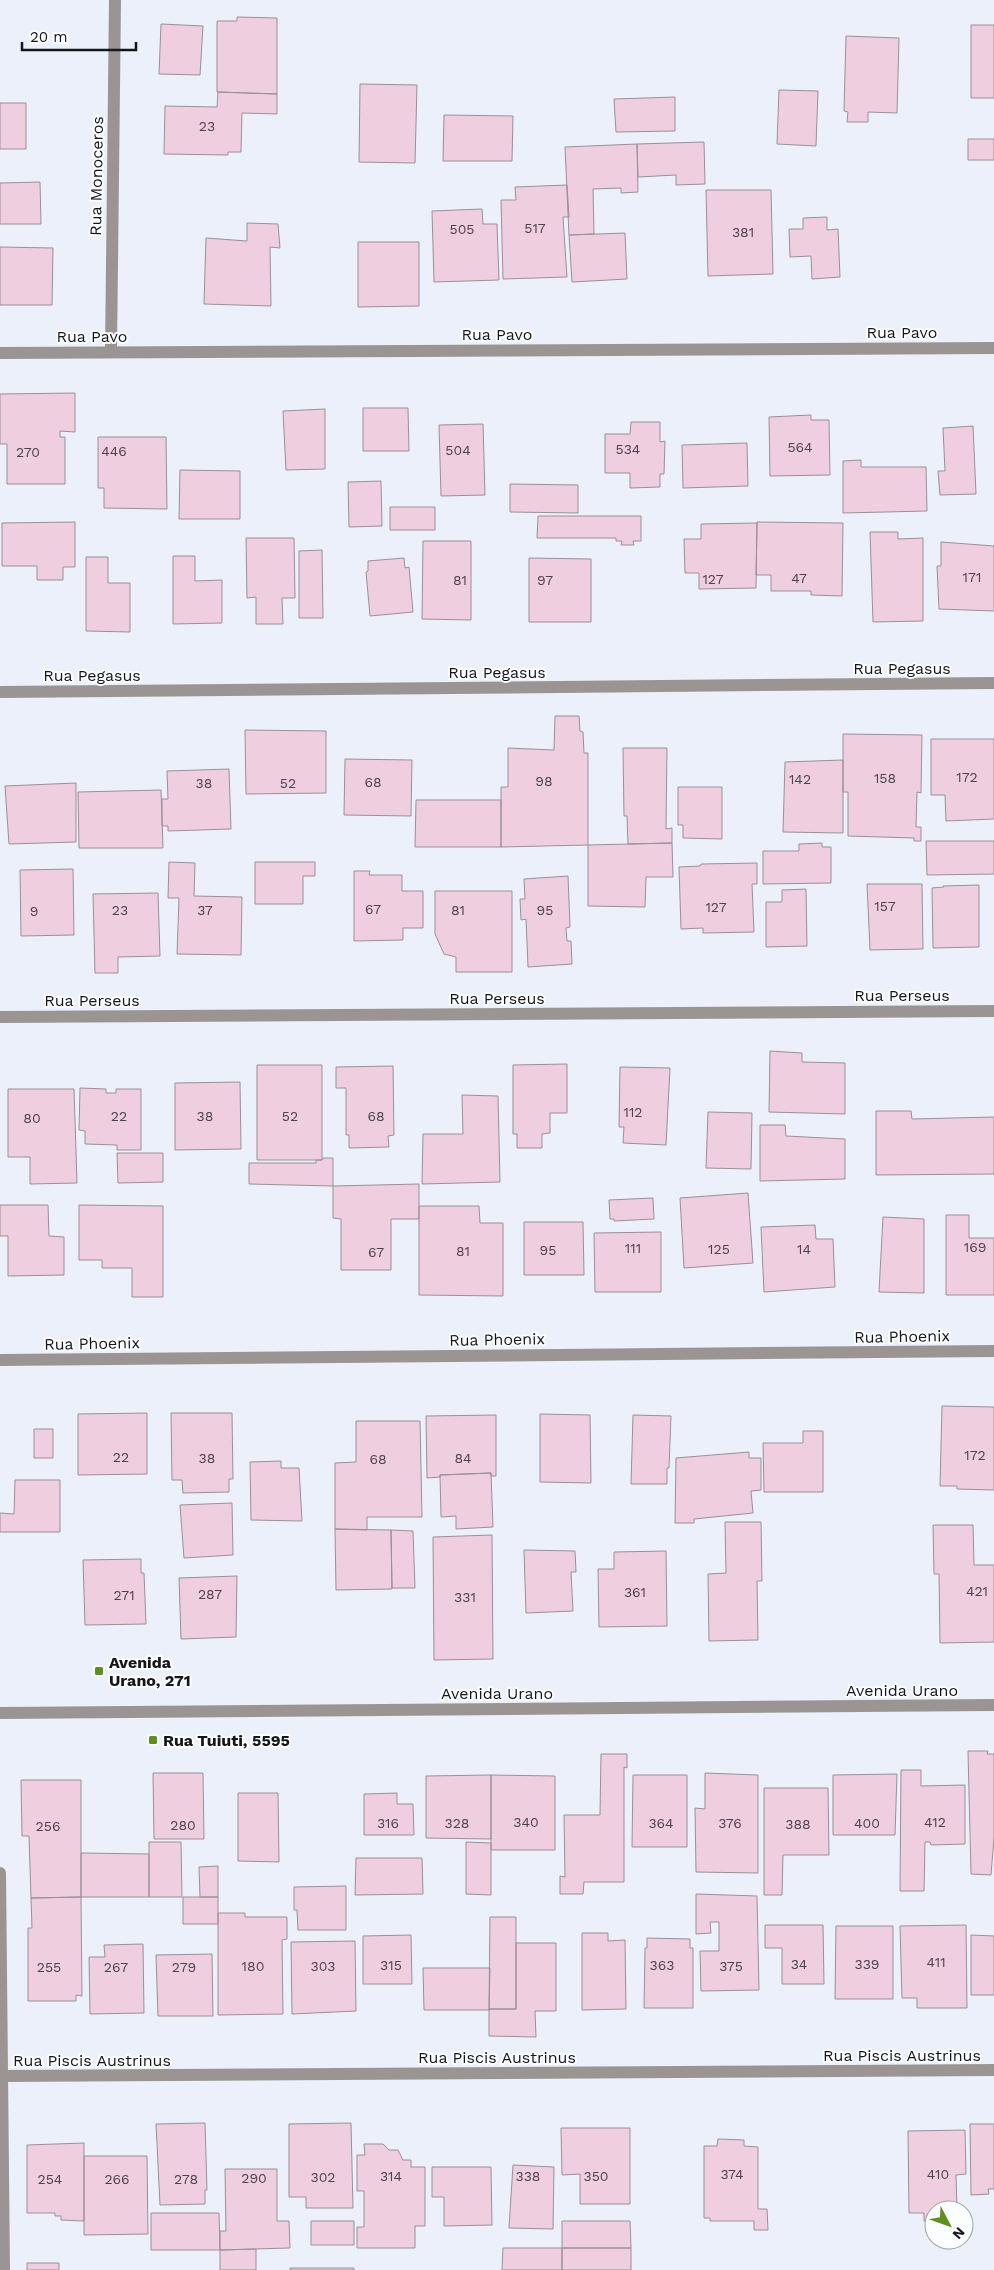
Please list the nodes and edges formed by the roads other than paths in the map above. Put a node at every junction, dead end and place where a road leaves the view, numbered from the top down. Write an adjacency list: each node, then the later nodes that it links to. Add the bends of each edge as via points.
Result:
1 (114, 0): 3 (street, Rua Monoceros)
2 (994, 348): 3 (street, Rua Pavo)
3 (111, 352): 4 (street, Rua Pavo)
4 (0, 353)
5 (994, 684): 6 (street, Rua Pegasus)
6 (0, 692)
7 (994, 1011): 8 (street, Rua Perseus)
8 (0, 1017)
9 (994, 1351): 10 (street, Rua Phoenix)
10 (0, 1360)
11 (994, 1705): 12 (street, Avenida Urano)
12 (0, 1713)
13 (0, 1873): 15 (street)
14 (994, 2070): 15 (street, Rua Piscis Austrinus)
15 (1, 2076): 16 (street)
16 (4, 2270)

